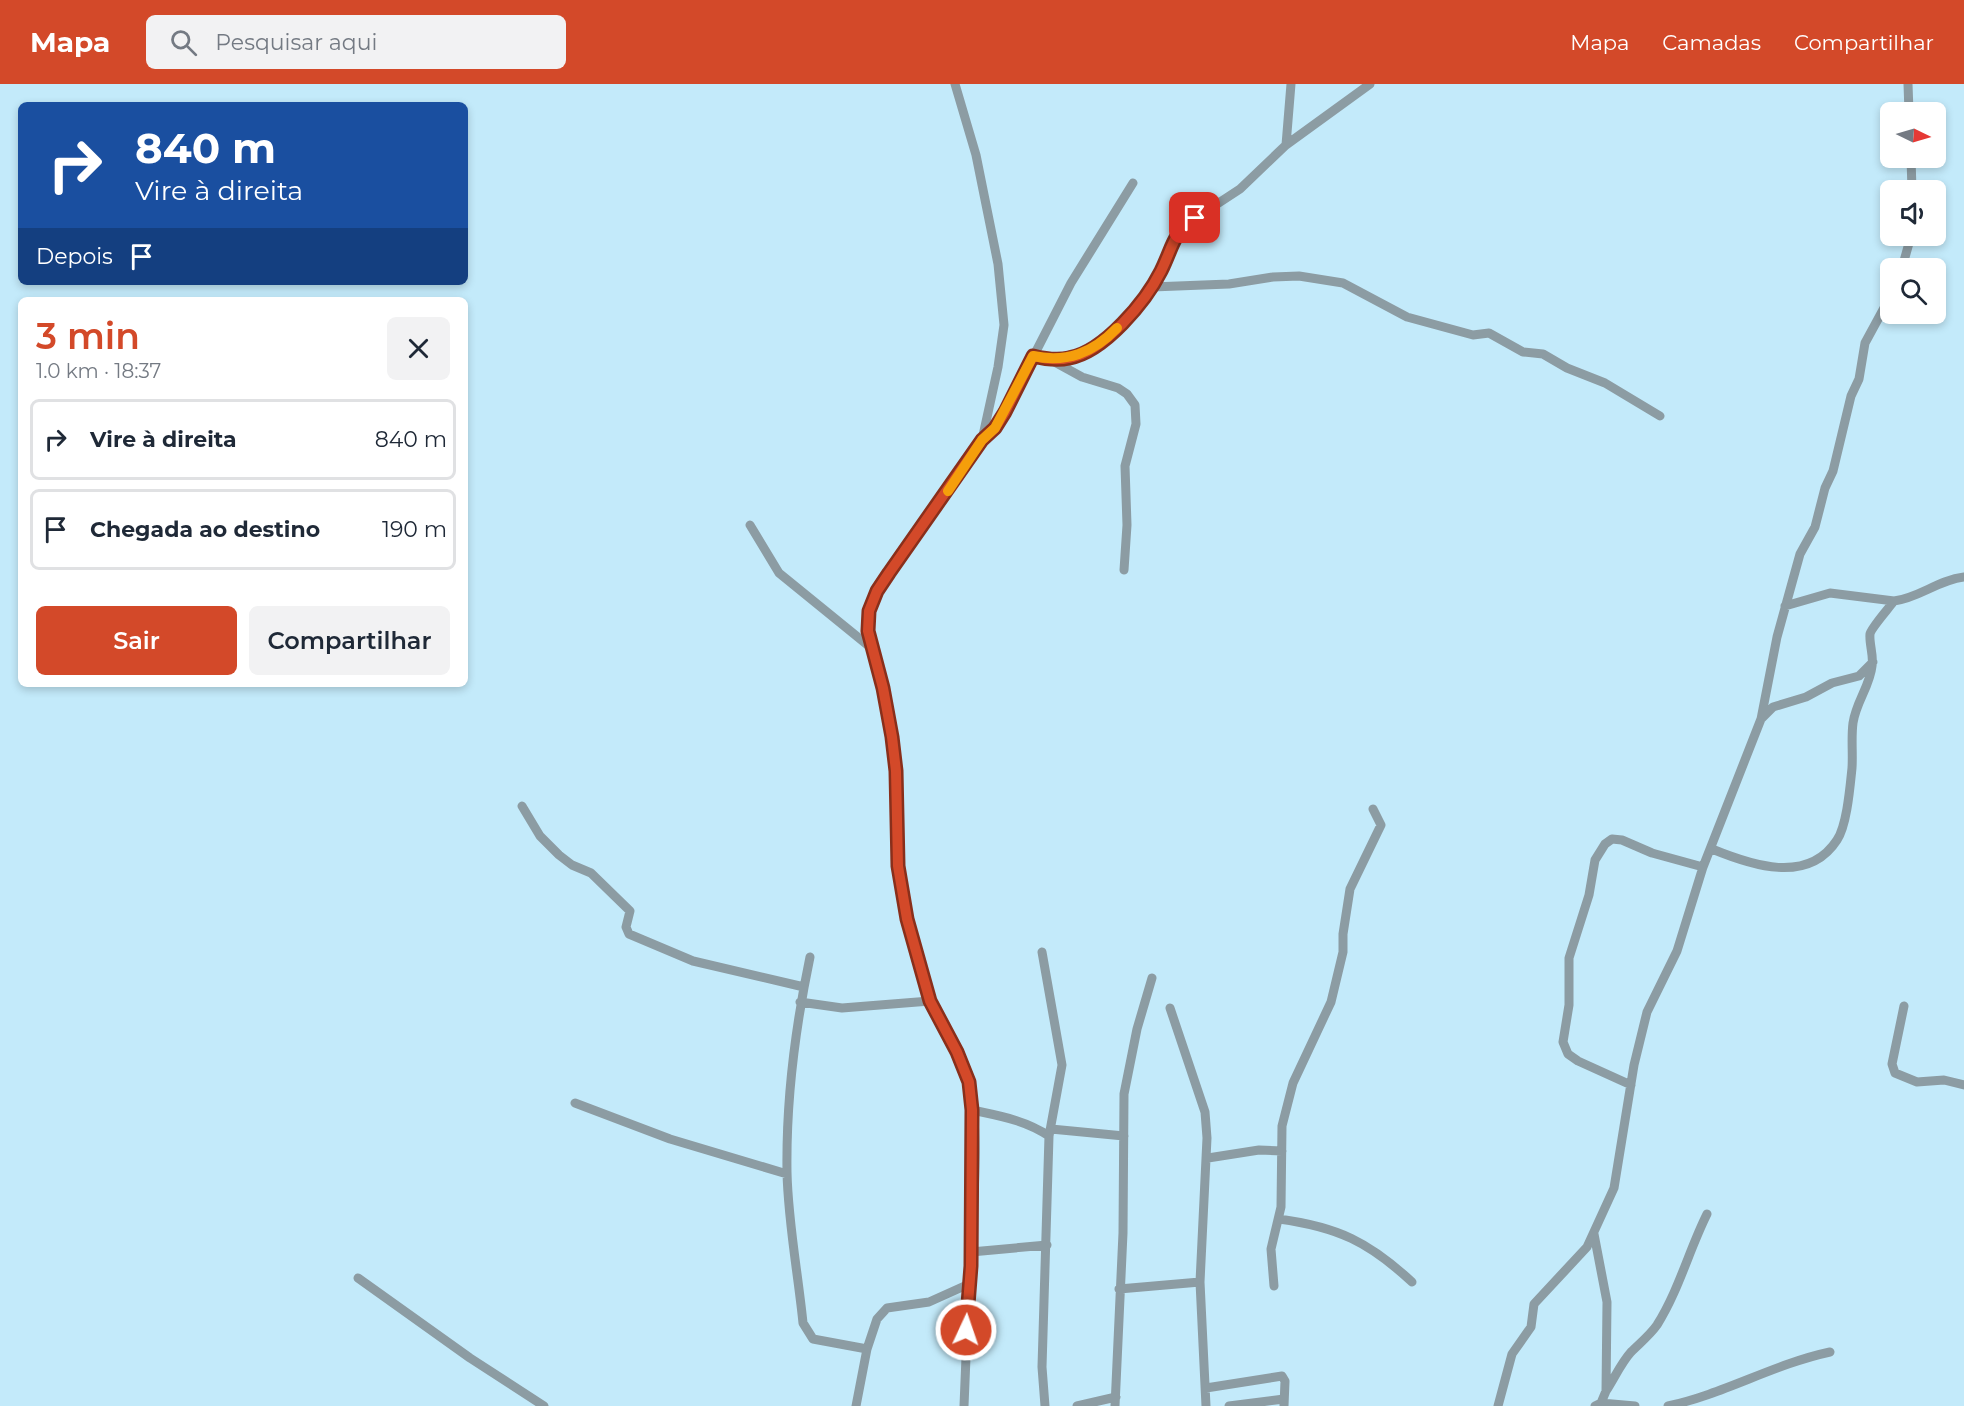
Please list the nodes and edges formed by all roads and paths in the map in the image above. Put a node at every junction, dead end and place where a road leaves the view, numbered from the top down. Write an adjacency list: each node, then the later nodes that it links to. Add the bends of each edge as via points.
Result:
1 (955, 84): 13 (street, via 989,216 1004,325 999,368)
2 (1291, 84): 6 (street)
3 (1370, 84): 6 (street)
4 (1908, 84): 5 (street)
5 (1909, 102)
6 (1286, 145): 8 (street, via 1240,189 1182,227)
7 (1133, 183): 10 (street, via 1071,283)
8 (1152, 287): 11 (street, via 1095,347 1078,356); 12 (street, via 1229,284 1290,276 1343,284 1407,317 1473,335 1489,333 1522,352 1543,354 1605,383)
9 (1880, 315): 18 (street, via 1865,343 1833,471 1815,527 1803,545)
10 (1033, 356): 11 (street); 13 (street, via 1005,412)
11 (1051, 360): 15 (street, via 1082,377 1118,388 1135,405 1136,424 1125,466)
12 (1660, 416)
13 (982, 440): 19 (street, via 877,591 869,611)
14 (750, 525): 19 (street, via 779,573)
15 (1124, 570)
16 (1964, 577): 17 (street, via 1938,584 1911,599)
17 (1894, 601): 18 (street, via 1830,593); 20 (street, via 1870,633)
18 (1785, 606): 21 (street)
19 (870, 647): 30 (street, via 892,737 898,866 907,919)
20 (1873, 662): 21 (street, via 1859,676 1773,707); 24 (street, via 1853,720 1848,792 1842,826 1832,847 1806,865 1791,868 1746,863)
21 (1761, 719): 24 (street)
22 (522, 806): 29 (street, via 540,836 559,855 591,873 630,911 626,927 629,934 693,961)
23 (1373, 809): 40 (street, via 1381,825 1350,889 1339,973 1331,1002 1293,1083 1282,1126)
24 (1712, 849): 25 (street)
25 (1703, 867): 34 (street, via 1680,944 1647,1012); 34 (street, via 1611,839 1595,860 1590,895 1569,958 1569,1005 1563,1042 1568,1054 1578,1061)
26 (1042, 952): 38 (street, via 1062,1065)
27 (810, 957): 29 (street)
28 (1152, 978): 39 (street, via 1124,1094)
29 (804, 987): 31 (street)
30 (930, 1001): 31 (street, via 842,1008); 37 (street, via 969,1082)
31 (800, 1002): 42 (street)
32 (1904, 1006): 35 (street, via 1892,1064 1895,1073 1917,1082 1944,1080)
33 (1170, 1008): 41 (street, via 1205,1112)
34 (1631, 1085): 45 (street, via 1614,1188)
35 (1964, 1085)
36 (575, 1103): 42 (street, via 670,1139)
37 (972, 1110): 38 (street, via 1014,1119); 47 (street)
38 (1050, 1133): 39 (street); 46 (street)
39 (1124, 1136): 53 (street)
40 (1282, 1151): 41 (street, via 1259,1150); 44 (street)
41 (1208, 1158): 49 (street)
42 (787, 1174): 54 (street, via 807,1333 819,1341)
43 (1707, 1214): 57 (street, via 1667,1307)
44 (1280, 1219): 50 (street, via 1316,1224 1346,1235 1371,1248); 52 (street, via 1271,1249)
45 (1593, 1232): 57 (street, via 1607,1302); 68 (street, via 1577,1260 1534,1304 1531,1327 1512,1354)
46 (1047, 1245): 47 (street); 64 (street, via 1042,1367)
47 (971, 1252): 51 (street)
48 (358, 1278): 61 (street)
49 (1200, 1282): 53 (street); 56 (street)
50 (1412, 1282)
51 (969, 1284): 54 (street, via 929,1302 887,1308 878,1318); 63 (street)
52 (1274, 1286)
53 (1119, 1289): 58 (street)
54 (867, 1349): 62 (street)
55 (1830, 1352): 70 (street, via 1799,1358 1726,1389)
56 (1206, 1389): 59 (street, via 1282,1376); 66 (street)
57 (1606, 1391): 60 (street)
58 (1116, 1401): 65 (street)
59 (1284, 1402): 67 (street)
60 (1598, 1405): 69 (street)
61 (544, 1406)
62 (856, 1406)
63 (964, 1406)
64 (1046, 1406)
65 (1077, 1406)
66 (1206, 1406)
67 (1229, 1406)
68 (1498, 1406)
69 (1635, 1406)
70 (1668, 1406)

